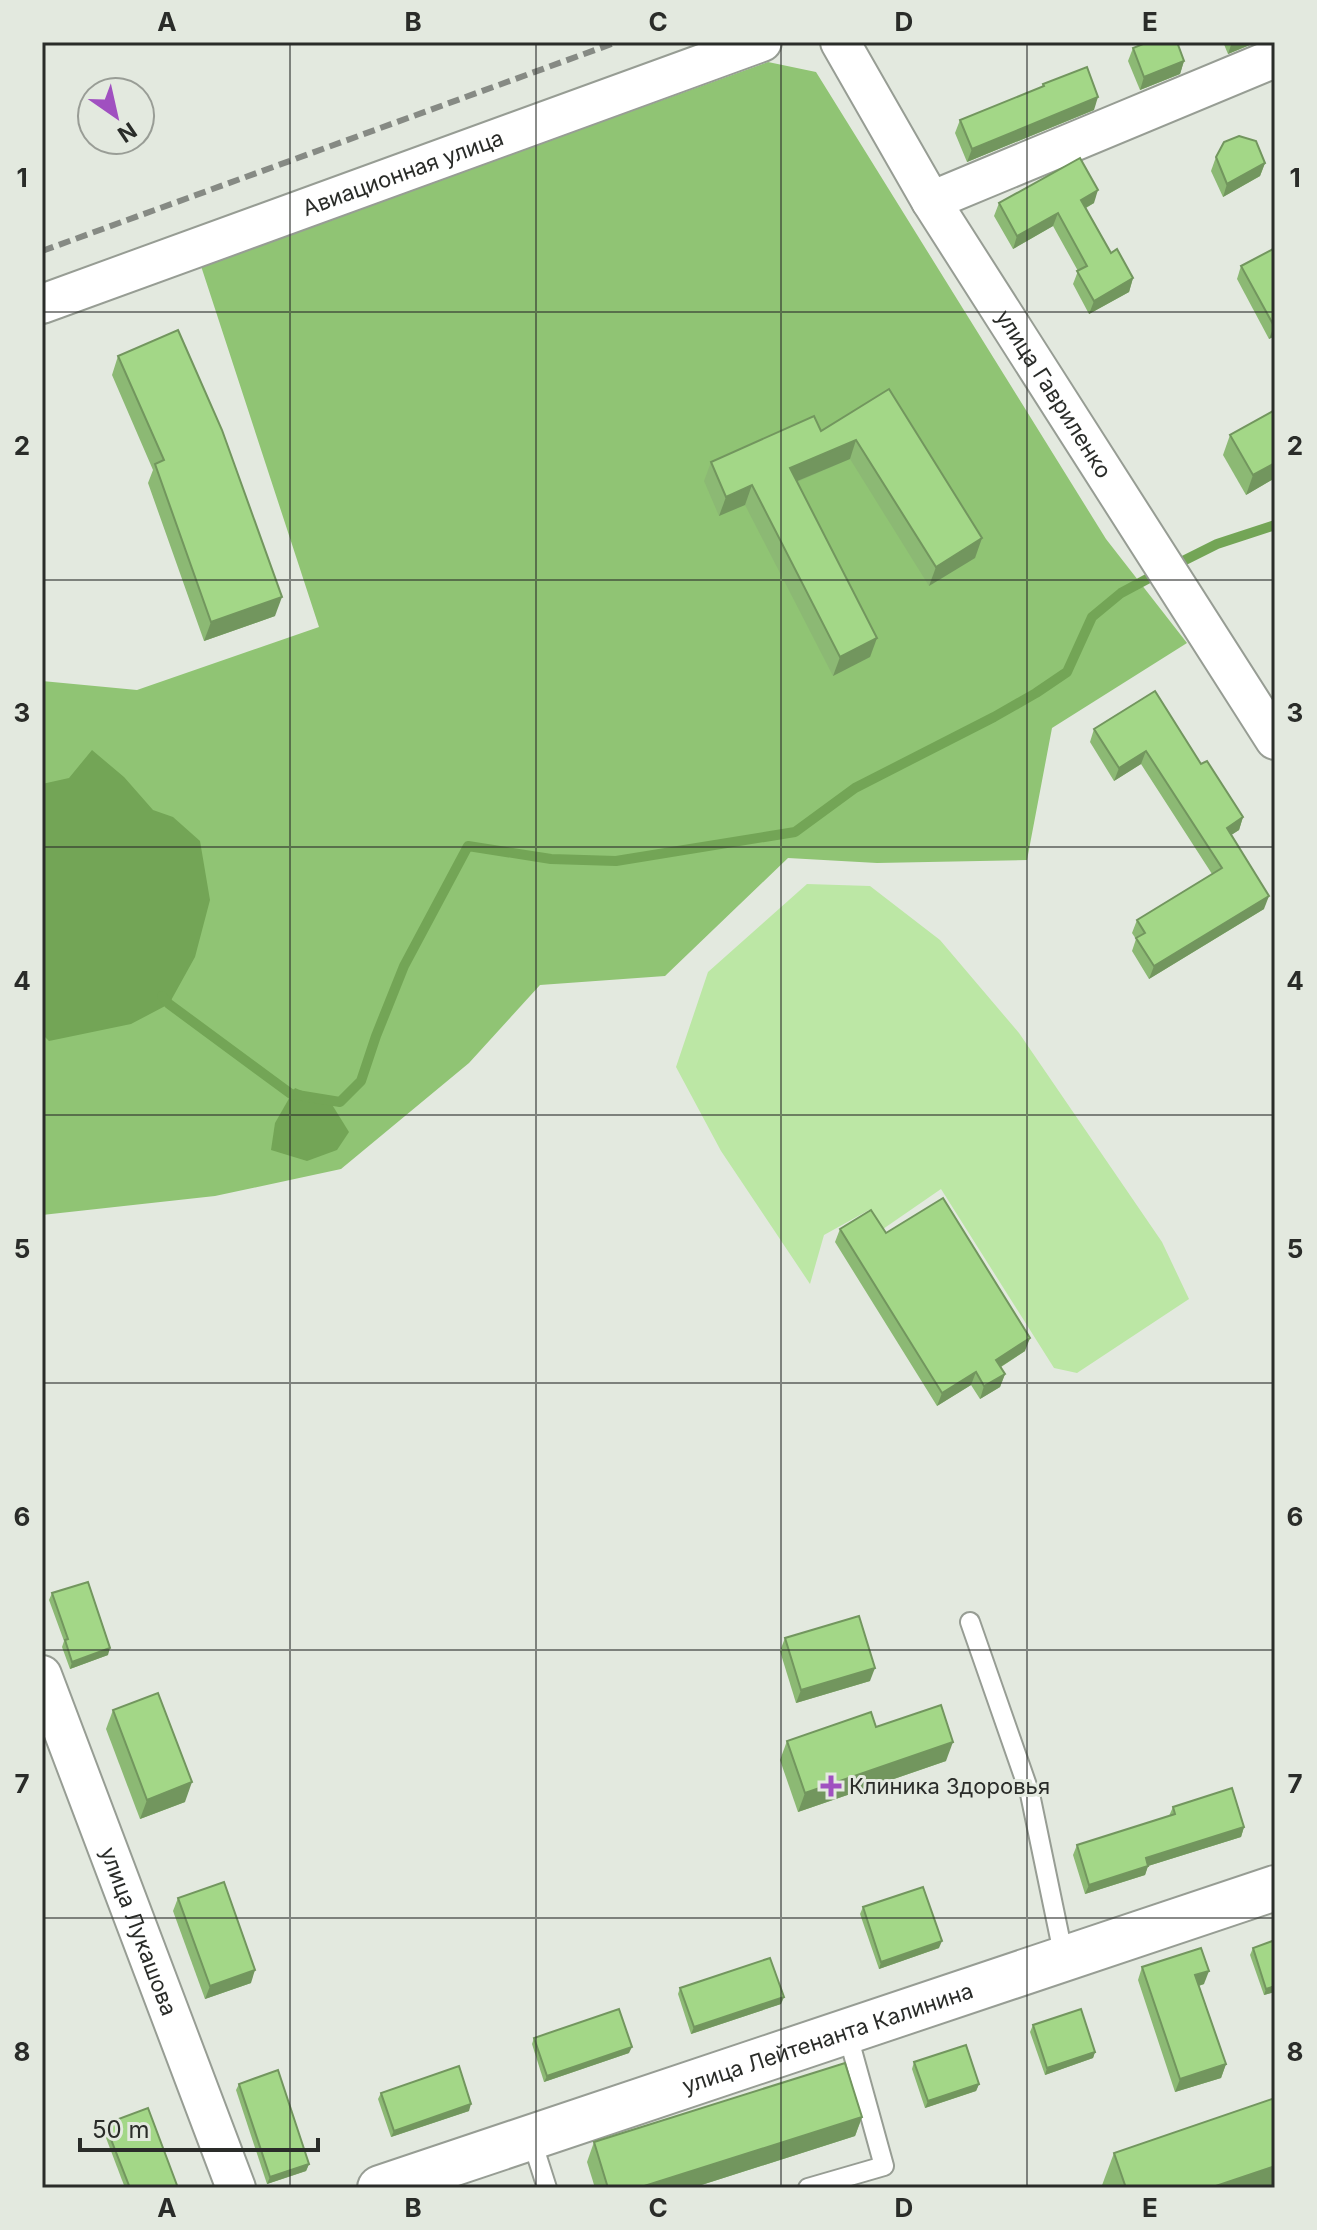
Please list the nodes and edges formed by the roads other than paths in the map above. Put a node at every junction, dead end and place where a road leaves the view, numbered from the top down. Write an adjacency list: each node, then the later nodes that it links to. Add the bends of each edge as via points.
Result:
1 (762, 42): 5 (street, Авиационная улица)
2 (840, 42): 4 (street, улица Гавриленко)
3 (1275, 58): 4 (street)
4 (931, 201): 6 (street, улица Гавриленко)
5 (42, 304)
6 (1275, 740)
7 (970, 1622): 10 (lane, via 1030,1794)
8 (42, 1675): 13 (street, улица Лукашова)
9 (1275, 1888): 10 (main road, улица Лейтенанта Калинина)
10 (1064, 1958): 11 (main road, улица Лейтенанта Калинина)
11 (847, 2032): 12 (main road, улица Лейтенанта Калинина); 16 (lane, via 884,2166)
12 (531, 2138): 14 (main road, улица Лейтенанта Калинина); 15 (lane)
13 (236, 2188)
14 (380, 2188)
15 (547, 2188)
16 (808, 2188)

